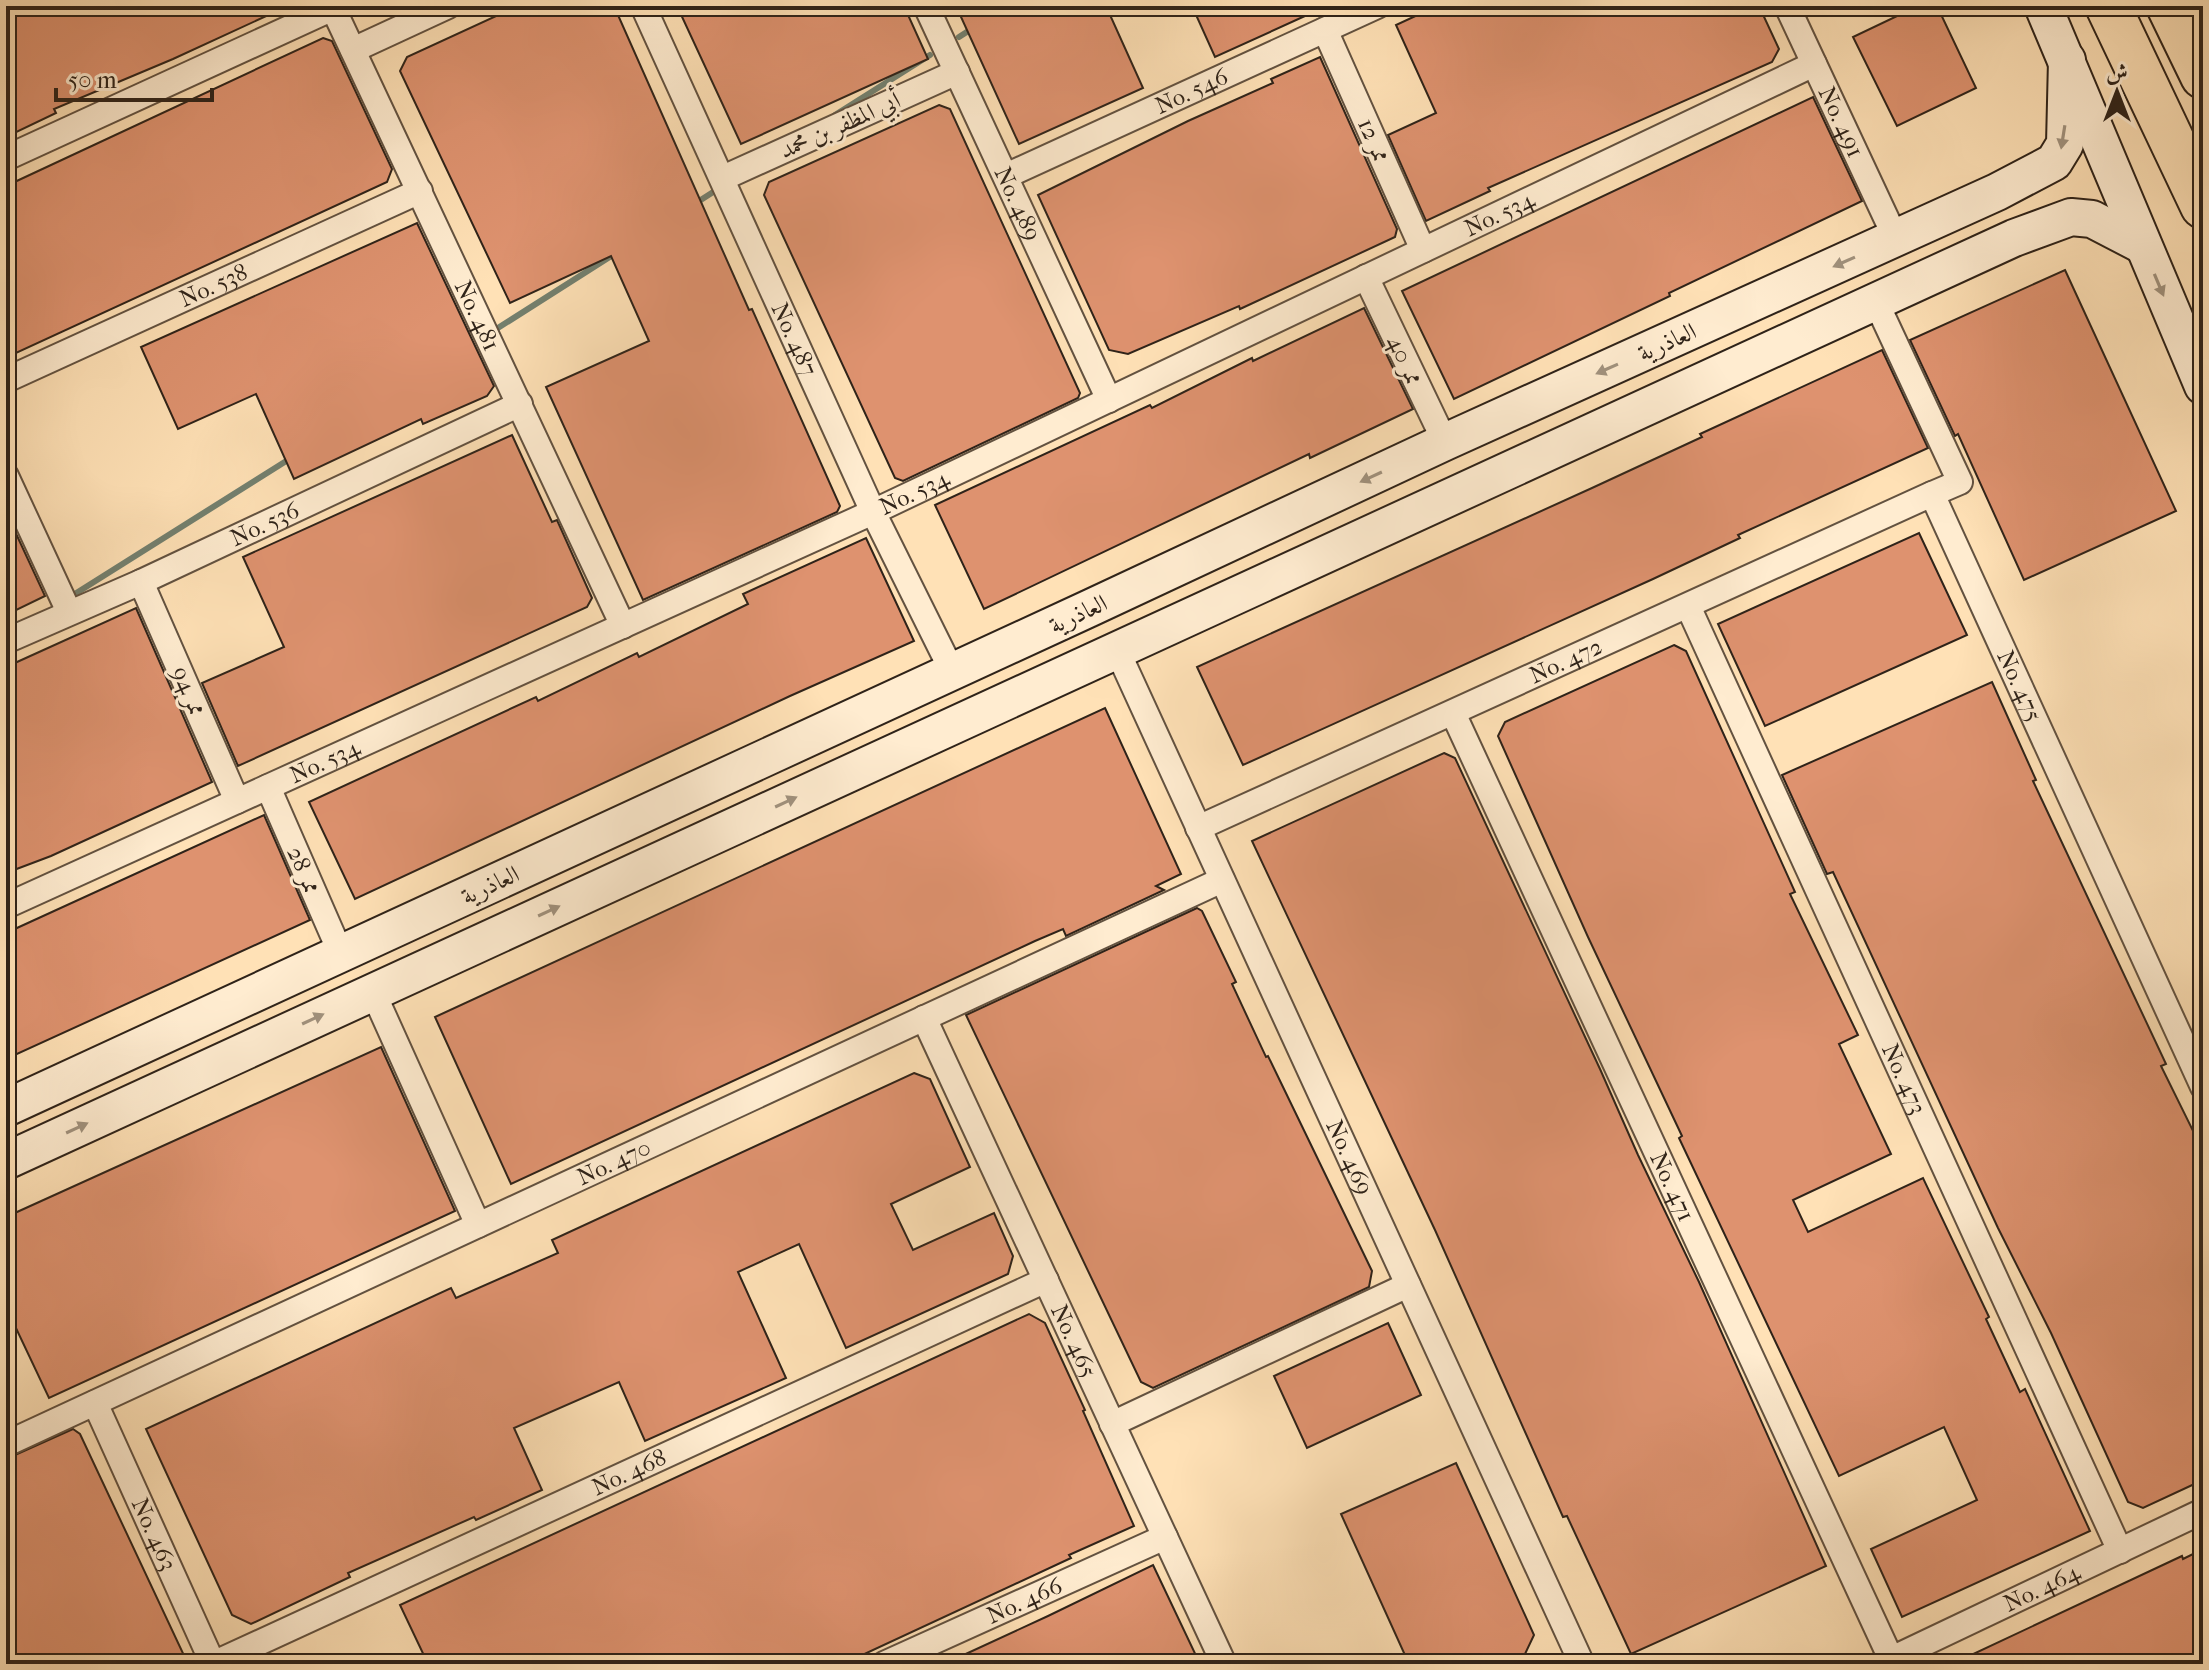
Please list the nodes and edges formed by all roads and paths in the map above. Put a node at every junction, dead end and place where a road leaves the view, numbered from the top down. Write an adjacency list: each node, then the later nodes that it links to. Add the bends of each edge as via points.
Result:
1 (448, 6): 12 (street)
2 (643, 6): 19 (street, No. 487)
3 (926, 6): 16 (street, No. 489)
4 (1377, 6): 11 (street, No. 546)
5 (1787, 6): 14 (street, No. 491)
6 (2043, 6): 13 (street)
7 (2108, 6): 22 (highway)
8 (2169, 6): 15 (highway)
9 (2182, 6): 15 (highway)
10 (333, 7): 12 (street, No. 481); 17 (street)
11 (1325, 30): 18 (street, No. 546); 26 (street, ممر 12)
12 (353, 50): 20 (street, No. 481)
13 (2067, 60): 21 (street, العاذرية, one-way to 21, via 2065,144 2054,162); 25 (street)
14 (1814, 64): 24 (street, No. 491); 26 (street, No. 534)
15 (2201, 71)
16 (957, 72): 18 (street, No. 489); 19 (street, أبي المظفر بن محمد)
17 (6, 158)
18 (1006, 176): 31 (street, No. 489)
19 (723, 178): 36 (street, No. 487)
20 (420, 191): 29 (street, No. 538); 32 (street, No. 481)
21 (1997, 192): 23 (street, via 2021,189 2030,199 2030,221); 24 (street, العاذرية)
22 (2203, 206)
23 (2014, 238): 25 (street, العاذرية, via 2071,217 2092,219); 28 (street, العاذرية)
24 (1896, 239): 33 (street, العاذرية, one-way to 33)
25 (2142, 245): 30 (street, one-way to 30)
26 (1423, 250): 27 (street, No. 534)
27 (1366, 277): 31 (street, No. 534); 33 (street, ممر 40)
28 (1876, 302): 35 (street, via 1960,482); 43 (street, العاذرية)
29 (6, 380)
30 (2203, 386)
31 (1109, 400): 36 (street, No. 534)
32 (520, 404): 37 (street, No. 536); 41 (street, No. 481)
33 (1445, 442): 39 (street, العاذرية, one-way to 39)
34 (6, 476): 40 (street)
35 (1932, 494): 38 (street, No. 472); 55 (street, No. 475)
36 (873, 512): 41 (street, No. 534); 44 (street, No. 487)
37 (141, 582): 40 (street, No. 536); 47 (street, ممر 94)
38 (1688, 606): 45 (street, No. 472); 67 (street, No. 473)
39 (1088, 609): 43 (street); 44 (street, العاذرية)
40 (69, 612): 42 (street, No. 536)
41 (623, 626): 46 (street, No. 534)
42 (6, 641)
43 (1113, 652): 48 (street, No. 469); 52 (street, العاذرية, one-way to 43)
44 (952, 671): 51 (street, العاذرية)
45 (1453, 713): 48 (street, No. 472); 68 (street, No. 471)
46 (268, 787): 47 (street, No. 534); 51 (street, ممر 28)
47 (237, 801): 50 (street, No. 534)
48 (1198, 828): 49 (street, No. 469)
49 (1222, 880): 53 (street, No. 470); 61 (street, No. 469)
50 (6, 906)
51 (341, 954): 54 (street, العاذرية)
52 (373, 992): 57 (street, العاذرية, one-way to 52); 59 (street)
53 (924, 1018): 59 (street, No. 470); 60 (street, No. 465)
54 (98, 1066): 56 (street, العاذرية); 57 (street)
55 (2203, 1087)
56 (6, 1108)
57 (113, 1111): 58 (street, العاذرية, one-way to 57)
58 (6, 1161)
59 (478, 1225): 62 (street, No. 470)
60 (1046, 1280): 63 (street, No. 465); 69 (street, No. 468)
61 (1408, 1285): 63 (street); 72 (street, No. 469)
62 (95, 1403): 64 (street, No. 470); 69 (street, No. 463)
63 (1112, 1424): 66 (street, No. 465)
64 (6, 1444)
65 (2203, 1511): 67 (street, No. 464)
66 (1165, 1537): 70 (street, No. 466); 71 (street, No. 465)
67 (2120, 1551): 68 (street, No. 464)
68 (1886, 1662)
69 (213, 1664)
70 (884, 1664)
71 (1224, 1664)
72 (1582, 1664)

